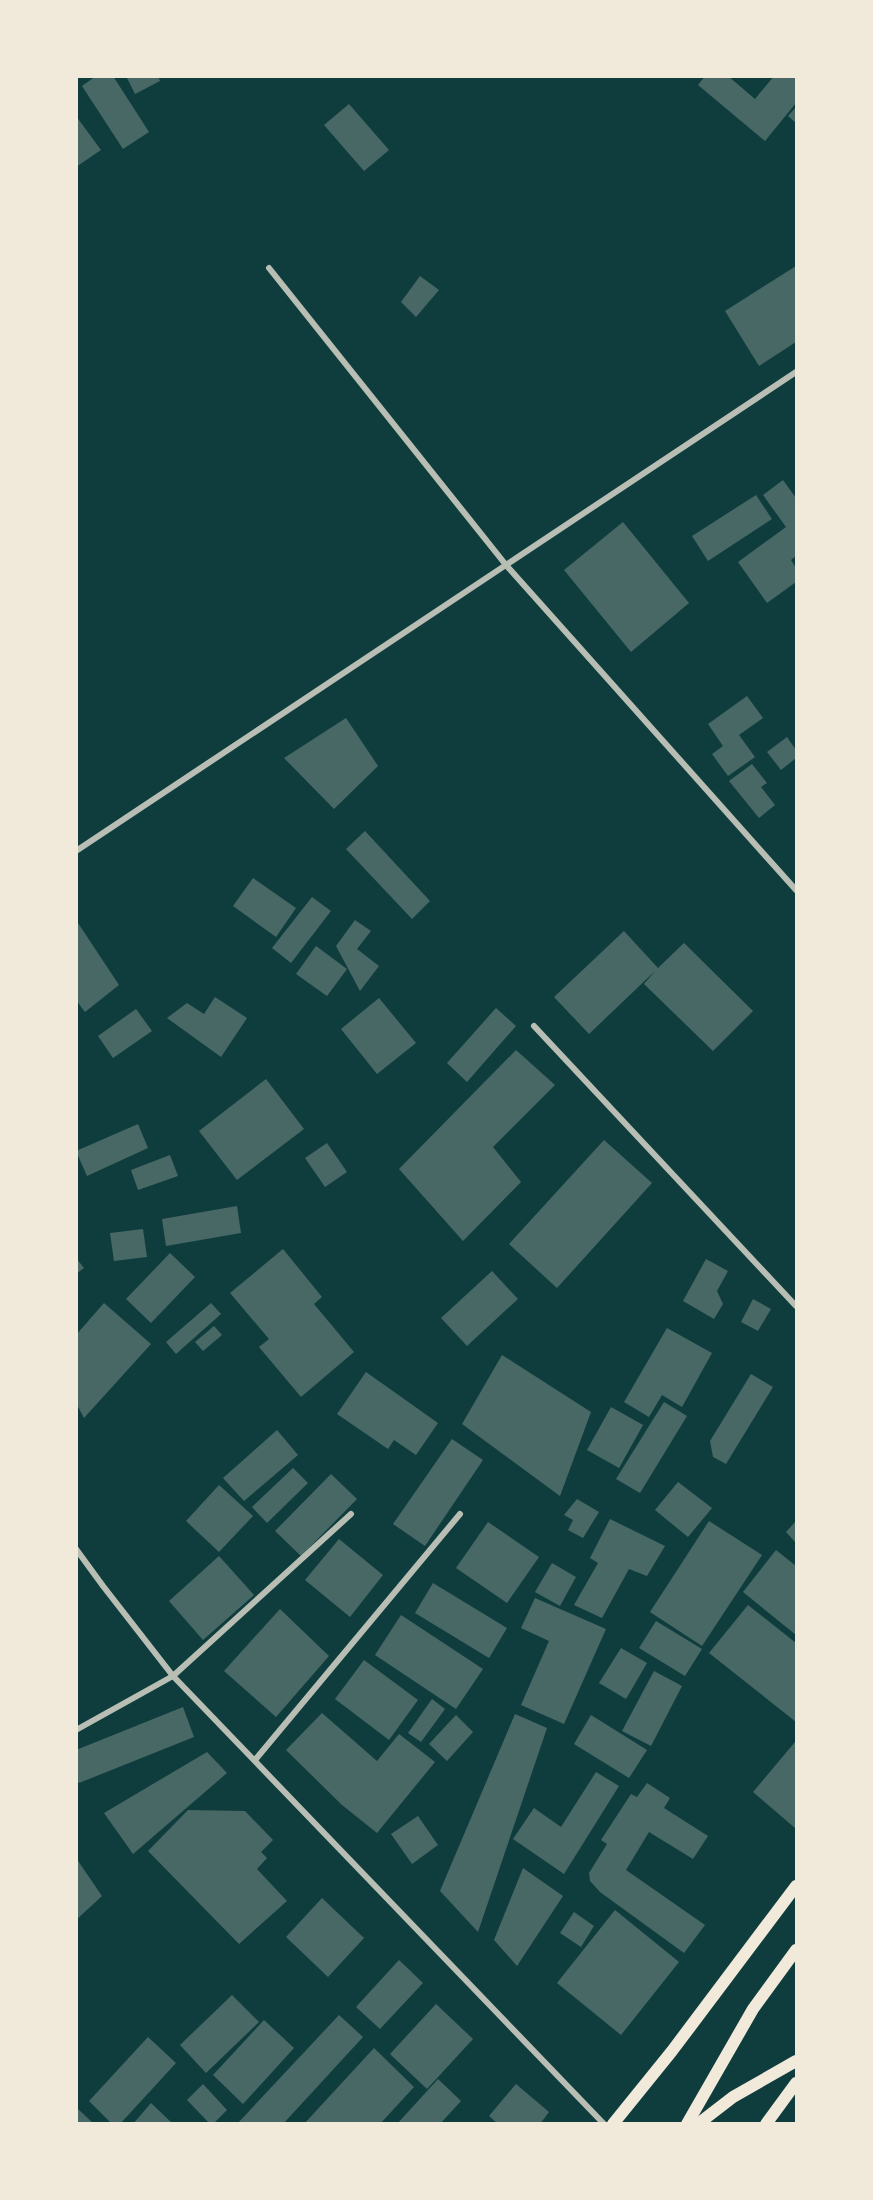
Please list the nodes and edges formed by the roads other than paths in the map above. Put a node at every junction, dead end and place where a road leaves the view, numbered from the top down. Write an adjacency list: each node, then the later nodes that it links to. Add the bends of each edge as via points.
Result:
1 (269, 268): 3 (street)
2 (796, 372): 3 (street)
3 (506, 565): 4 (street); 5 (street)
4 (76, 851)
5 (796, 890)
6 (534, 1026): 7 (street)
7 (796, 1306)
8 (351, 1514): 11 (street)
9 (460, 1514): 13 (street)
10 (76, 1549): 11 (street)
11 (173, 1676): 12 (street); 13 (street)
12 (76, 1730)
13 (255, 1760): 18 (street)
14 (796, 1886): 19 (main road)
15 (796, 1950): 20 (main road, via 753,2009)
16 (796, 2061): 21 (main road, via 733,2097)
17 (796, 2083): 22 (main road)
18 (604, 2124)
19 (613, 2124)
20 (687, 2124)
21 (698, 2124)
22 (766, 2124)

